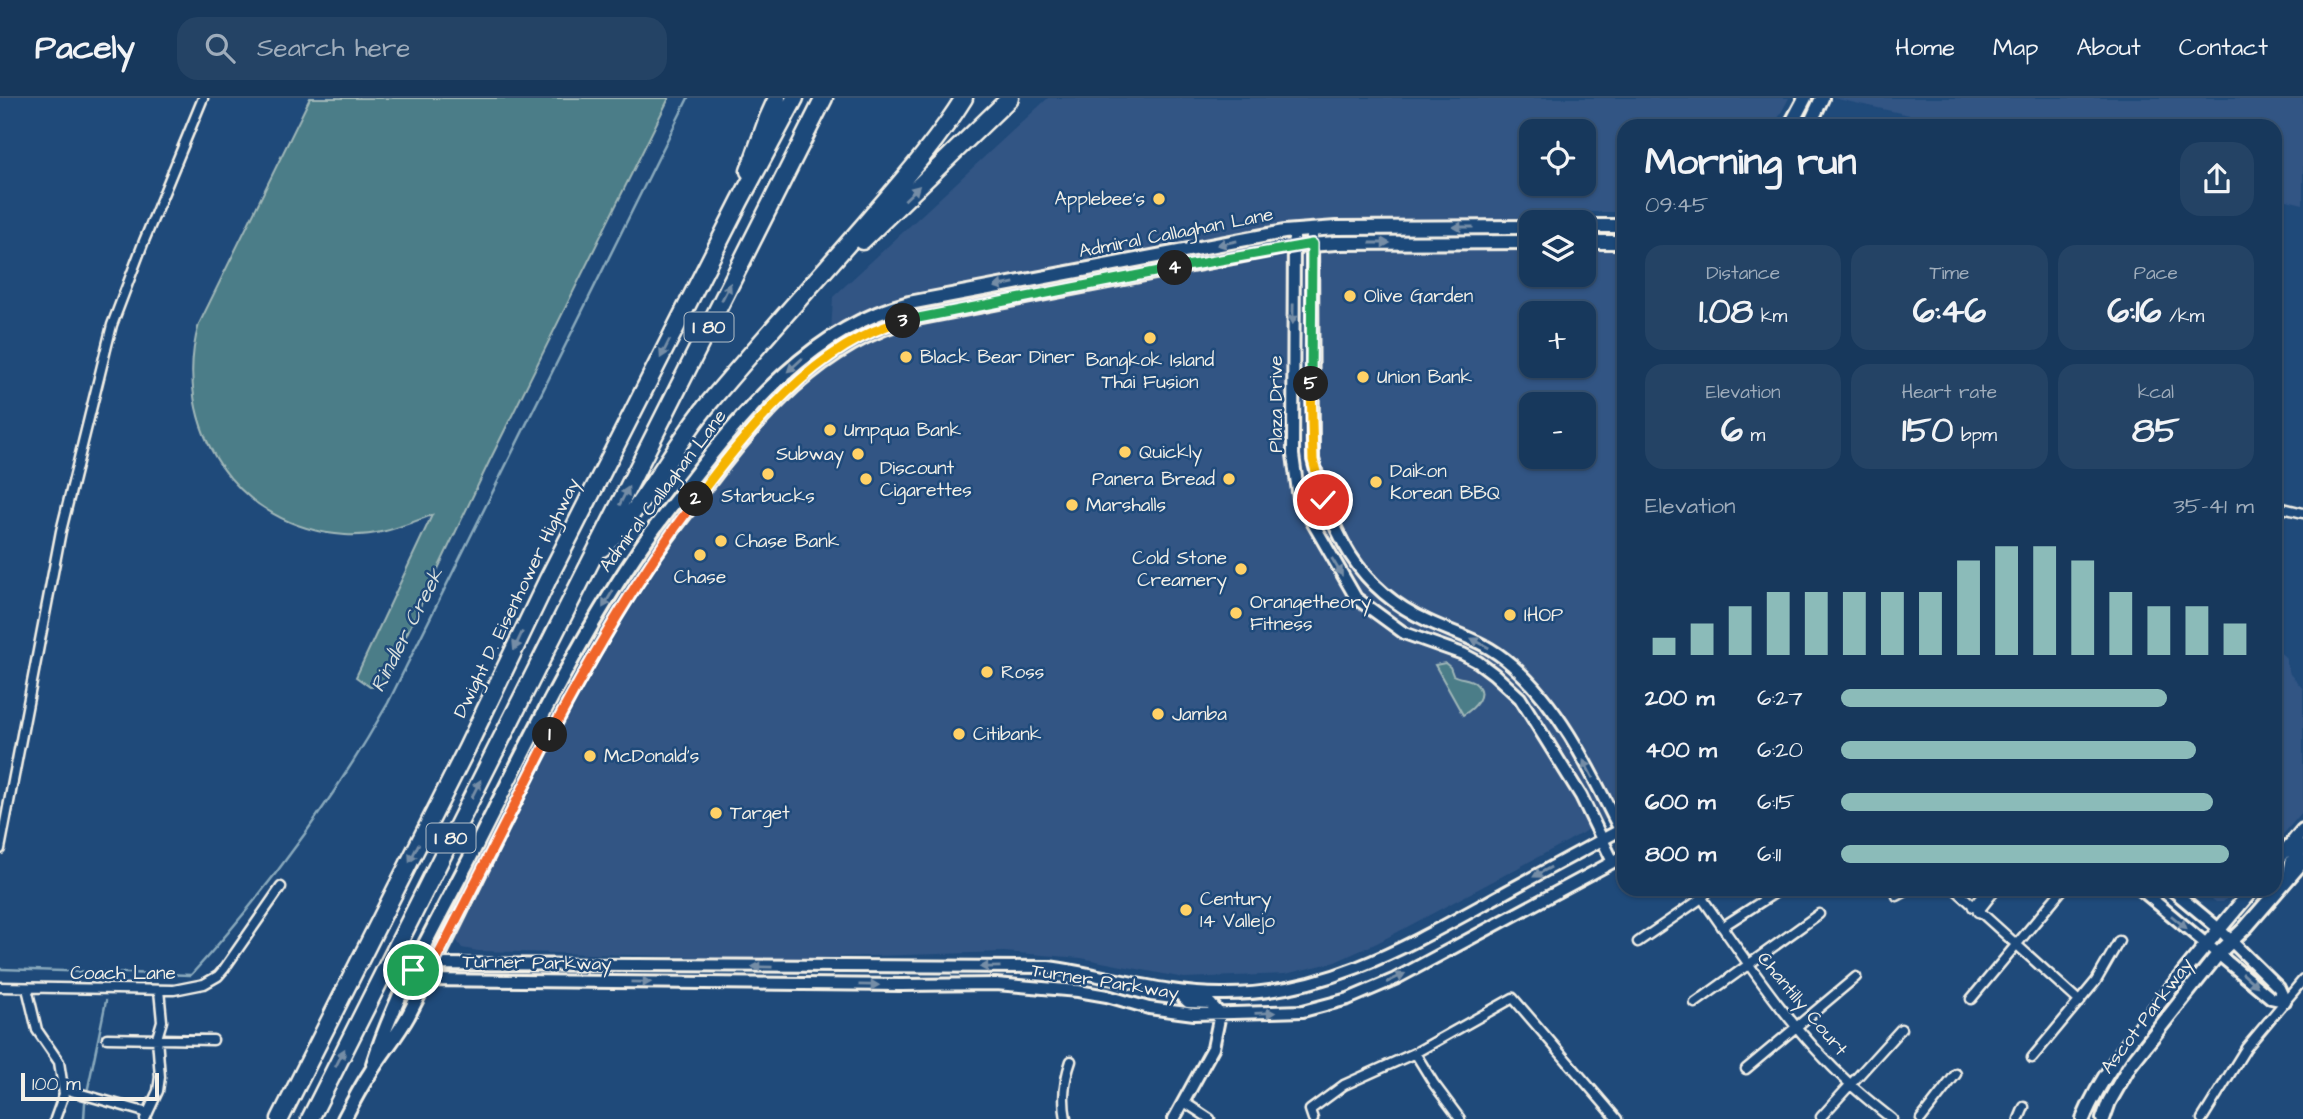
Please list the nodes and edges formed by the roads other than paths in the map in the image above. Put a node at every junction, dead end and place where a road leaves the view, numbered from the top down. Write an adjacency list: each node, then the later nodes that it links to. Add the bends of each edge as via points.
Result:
1 (204, 98): 31 (street, via 112,325 61,531)
2 (778, 98): 11 (highway)
3 (795, 98): 11 (highway, Dwight D. Eisenhower Highway / I 80)
4 (824, 98): 25 (highway, I 80, one-way to 4)
5 (964, 98): 22 (highway, via 901,182)
6 (1010, 98): 22 (highway, one-way to 6)
7 (1805, 98): 9 (main road)
8 (1822, 98): 10 (main road)
9 (1794, 119)
10 (1812, 119)
11 (740, 201): 93 (highway, Dwight D. Eisenhower Highway / I 80, one-way to 93)
12 (1519, 226): 15 (main road, Admiral Callaghan Lane, one-way to 15)
13 (1596, 226): 14 (main road)
14 (1617, 226)
15 (1312, 229): 16 (main road, Admiral Callaghan Lane); 20 (street, Plaza Drive)
16 (1294, 230): 21 (street, Plaza Drive); 61 (main road, Admiral Callaghan Lane, one-way to 61, via 909,303 860,320 809,353 734,425 634,557 579,646)
17 (1519, 242): 20 (main road, Admiral Callaghan Lane, one-way to 17)
18 (1596, 242): 19 (main road)
19 (1617, 242)
20 (1312, 244): 21 (main road, Admiral Callaghan Lane); 26 (street, Plaza Drive, one-way to 20, via 1550,706 1515,668 1497,652 1414,615 1380,592 1340,538 1313,460)
21 (1294, 246): 29 (street, Plaza Drive, one-way to 29, via 1293,455 1299,499 1356,598 1404,633 1478,662 1520,698 1581,796); 59 (main road, Admiral Callaghan Lane, via 905,321 855,340 819,365 746,435 636,583 545,744)
22 (792, 308): 25 (highway, via 709,404 620,530)
23 (2282, 508): 24 (street)
24 (2303, 513)
25 (593, 556): 94 (highway, I 80, one-way to 25)
26 (1617, 821)
27 (2303, 830): 32 (main road)
28 (1617, 834): 29 (street, Turner Parkway)
29 (1602, 840): 35 (street, Plaza Drive); 68 (street, Turner Parkway, one-way to 68, via 1413,943 1345,974 1254,993)
30 (2303, 847): 36 (main road, via 2292,862)
31 (0, 849)
32 (2282, 855)
33 (1617, 860): 35 (street, Turner Parkway)
34 (2303, 861): 36 (main road, Ascot Parkway)
35 (1613, 862): 73 (street, Turner Parkway, one-way to 35, via 1303,1011 1348,999 1461,945)
36 (2289, 877): 37 (main road, Ascot Parkway)
37 (2282, 885)
38 (281, 887): 67 (street, Coach Lane, via 219,976 195,987)
39 (1770, 896): 51 (street)
40 (1962, 896): 49 (street)
41 (1983, 896): 49 (street)
42 (1989, 896): 49 (street)
43 (2057, 896): 57 (street)
44 (2148, 896): 56 (street, one-way to 56)
45 (2179, 896): 52 (street)
46 (2247, 896): 52 (main road, Ascot Parkway)
47 (2272, 896): 54 (main road, Ascot Parkway)
48 (1702, 898): 51 (street, Chantilly Court); 55 (street)
49 (1975, 909): 57 (street)
50 (1819, 914): 60 (street)
51 (1723, 927): 60 (street, Chantilly Court)
52 (2219, 929): 54 (street); 56 (main road, Ascot Parkway)
53 (2119, 941): 71 (street)
54 (2232, 941): 58 (main road, Ascot Parkway); 70 (street, via 2279,988)
55 (1638, 942)
56 (2206, 944): 58 (street); 105 (main road, Ascot Parkway, via 2136,1032)
57 (2015, 946): 69 (street); 71 (street)
58 (2219, 953): 70 (street, one-way to 70, via 2271,998); 106 (main road, Ascot Parkway, via 2130,1066)
59 (434, 964): 61 (street, Turner Parkway); 63 (main road, Admiral Callaghan Lane); 68 (street, Turner Parkway, one-way to 59, via 1048,967)
60 (1749, 966): 72 (street); 74 (street, Chantilly Court)
61 (413, 970): 63 (street); 83 (main road, Admiral Callaghan Lane)
62 (1856, 977): 74 (street)
63 (426, 979): 73 (street, Turner Parkway, one-way to 73, via 996,984 1078,991 1149,1008); 83 (main road, Admiral Callaghan Lane, via 398,1034)
64 (2303, 980): 70 (street)
65 (0, 987): 66 (street, Coach Lane)
66 (27, 988): 67 (street, Coach Lane); 86 (street, via 37,1030 59,1062)
67 (159, 990): 77 (street, via 162,1021)
68 (1177, 992): 73 (street, via 1188,1002 1210,1003)
69 (1971, 999)
70 (2285, 1001): 91 (street, via 2246,1048)
71 (2080, 1002): 80 (street)
72 (1695, 1003)
73 (1220, 1014): 87 (street, via 1213,1048)
74 (1797, 1026): 82 (street); 85 (street, Chantilly Court)
75 (1901, 1029): 85 (street)
76 (107, 1038): 77 (street)
77 (158, 1038): 78 (street); 89 (street, via 160,1077)
78 (213, 1040)
79 (1415, 1053): 99 (street, via 1344,1085 1310,1110); 100 (street); 101 (street, via 1513,998)
80 (2032, 1058)
81 (1071, 1061): 96 (street, via 1065,1080)
82 (1746, 1069)
83 (371, 1071): 95 (main road, Admiral Callaghan Lane)
84 (1956, 1074): 103 (street)
85 (1850, 1084): 90 (street); 102 (street, Chantilly Court)
86 (64, 1089): 89 (street); 92 (street)
87 (1184, 1102): 97 (street); 98 (street)
88 (2024, 1107): 104 (street)
89 (147, 1116)
90 (1821, 1116)
91 (2204, 1118)
92 (55, 1119)
93 (280, 1119)
94 (310, 1119)
95 (344, 1119)
96 (1066, 1119)
97 (1174, 1119)
98 (1210, 1119)
99 (1313, 1119)
100 (1460, 1119)
101 (1617, 1119)
102 (1892, 1119)
103 (1921, 1119)
104 (2019, 1119)
105 (2083, 1119)
106 (2103, 1119)

